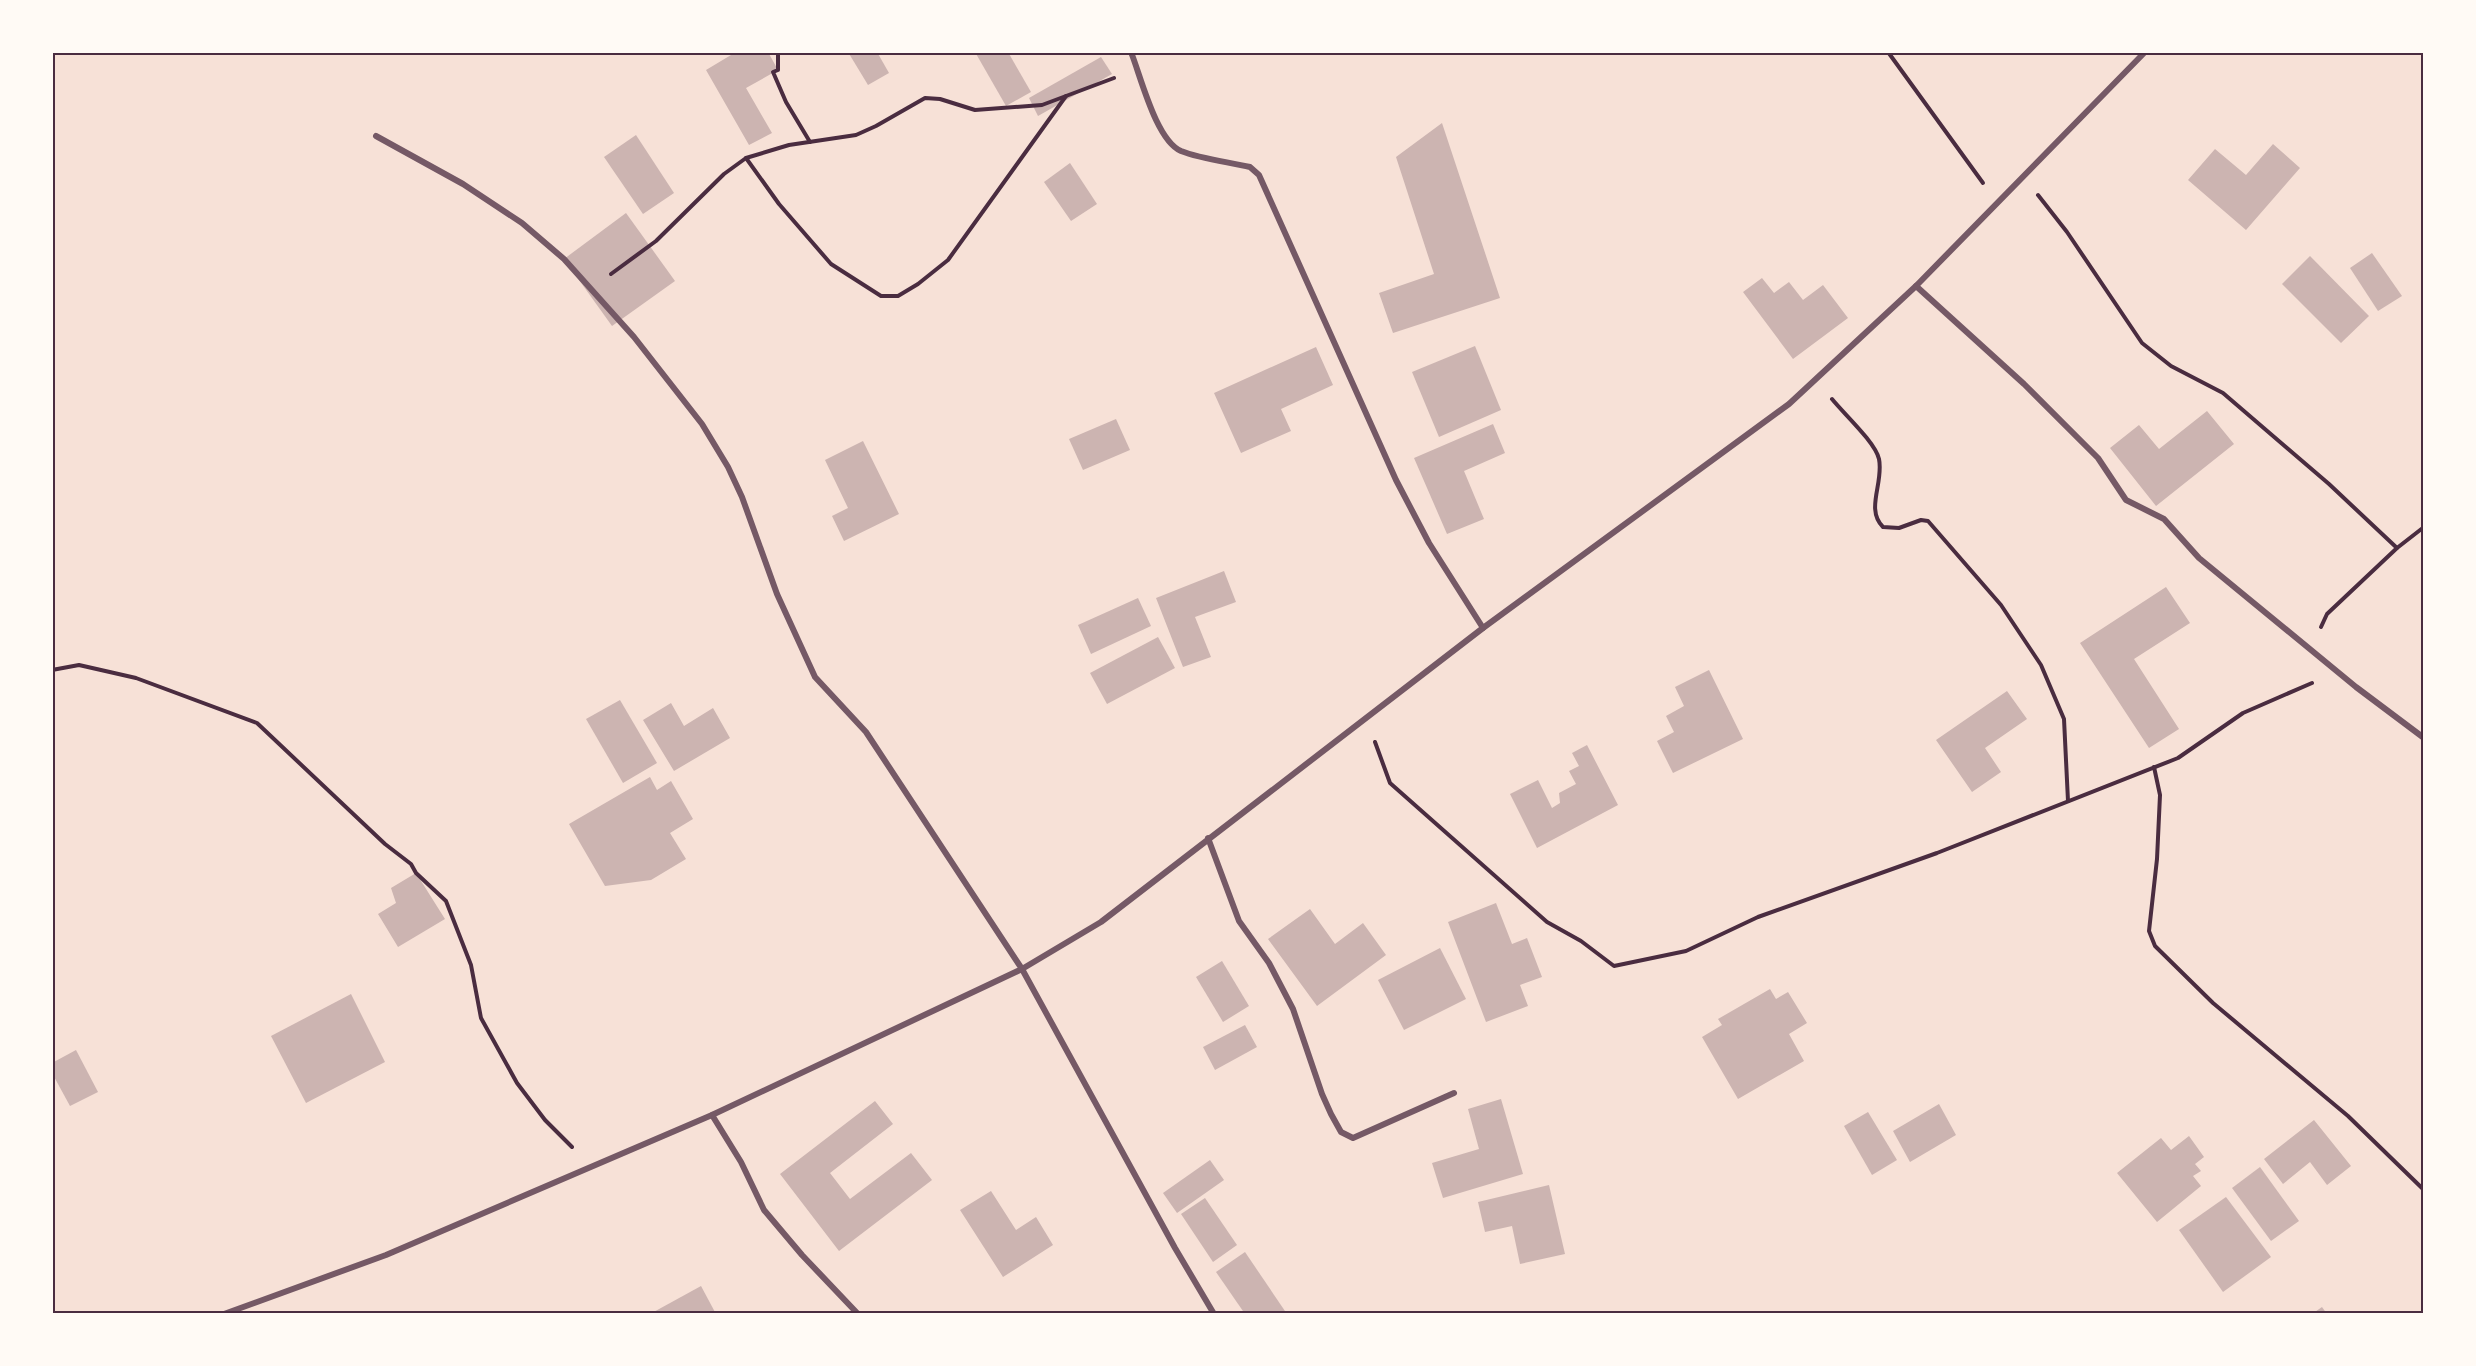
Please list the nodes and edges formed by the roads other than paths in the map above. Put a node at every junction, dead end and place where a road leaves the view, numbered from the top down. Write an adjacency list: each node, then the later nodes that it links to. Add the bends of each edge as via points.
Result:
1 (1131, 52): 5 (street, via 1166,138 1180,151 1250,167 1258,175 1396,480 1429,543)
2 (2145, 52): 4 (street)
3 (376, 136): 8 (street, via 463,184 522,223 564,259 634,337 702,424 742,497 777,594 814,677 866,732)
4 (1916, 286): 5 (street, via 1789,404); 6 (street, via 2098,458 2126,500 2164,519 2199,558)
5 (1483, 628): 7 (street)
6 (2424, 738)
7 (1208, 838): 8 (street, via 1101,921); 9 (street, via 1239,921 1269,963 1293,1009 1322,1094 1341,1132 1353,1138)
8 (1022, 969): 10 (street); 13 (street)
9 (1454, 1093)
10 (712, 1114): 11 (street, via 386,1256); 12 (street, via 764,1210)
11 (224, 1314)
12 (858, 1314)
13 (1214, 1314)

